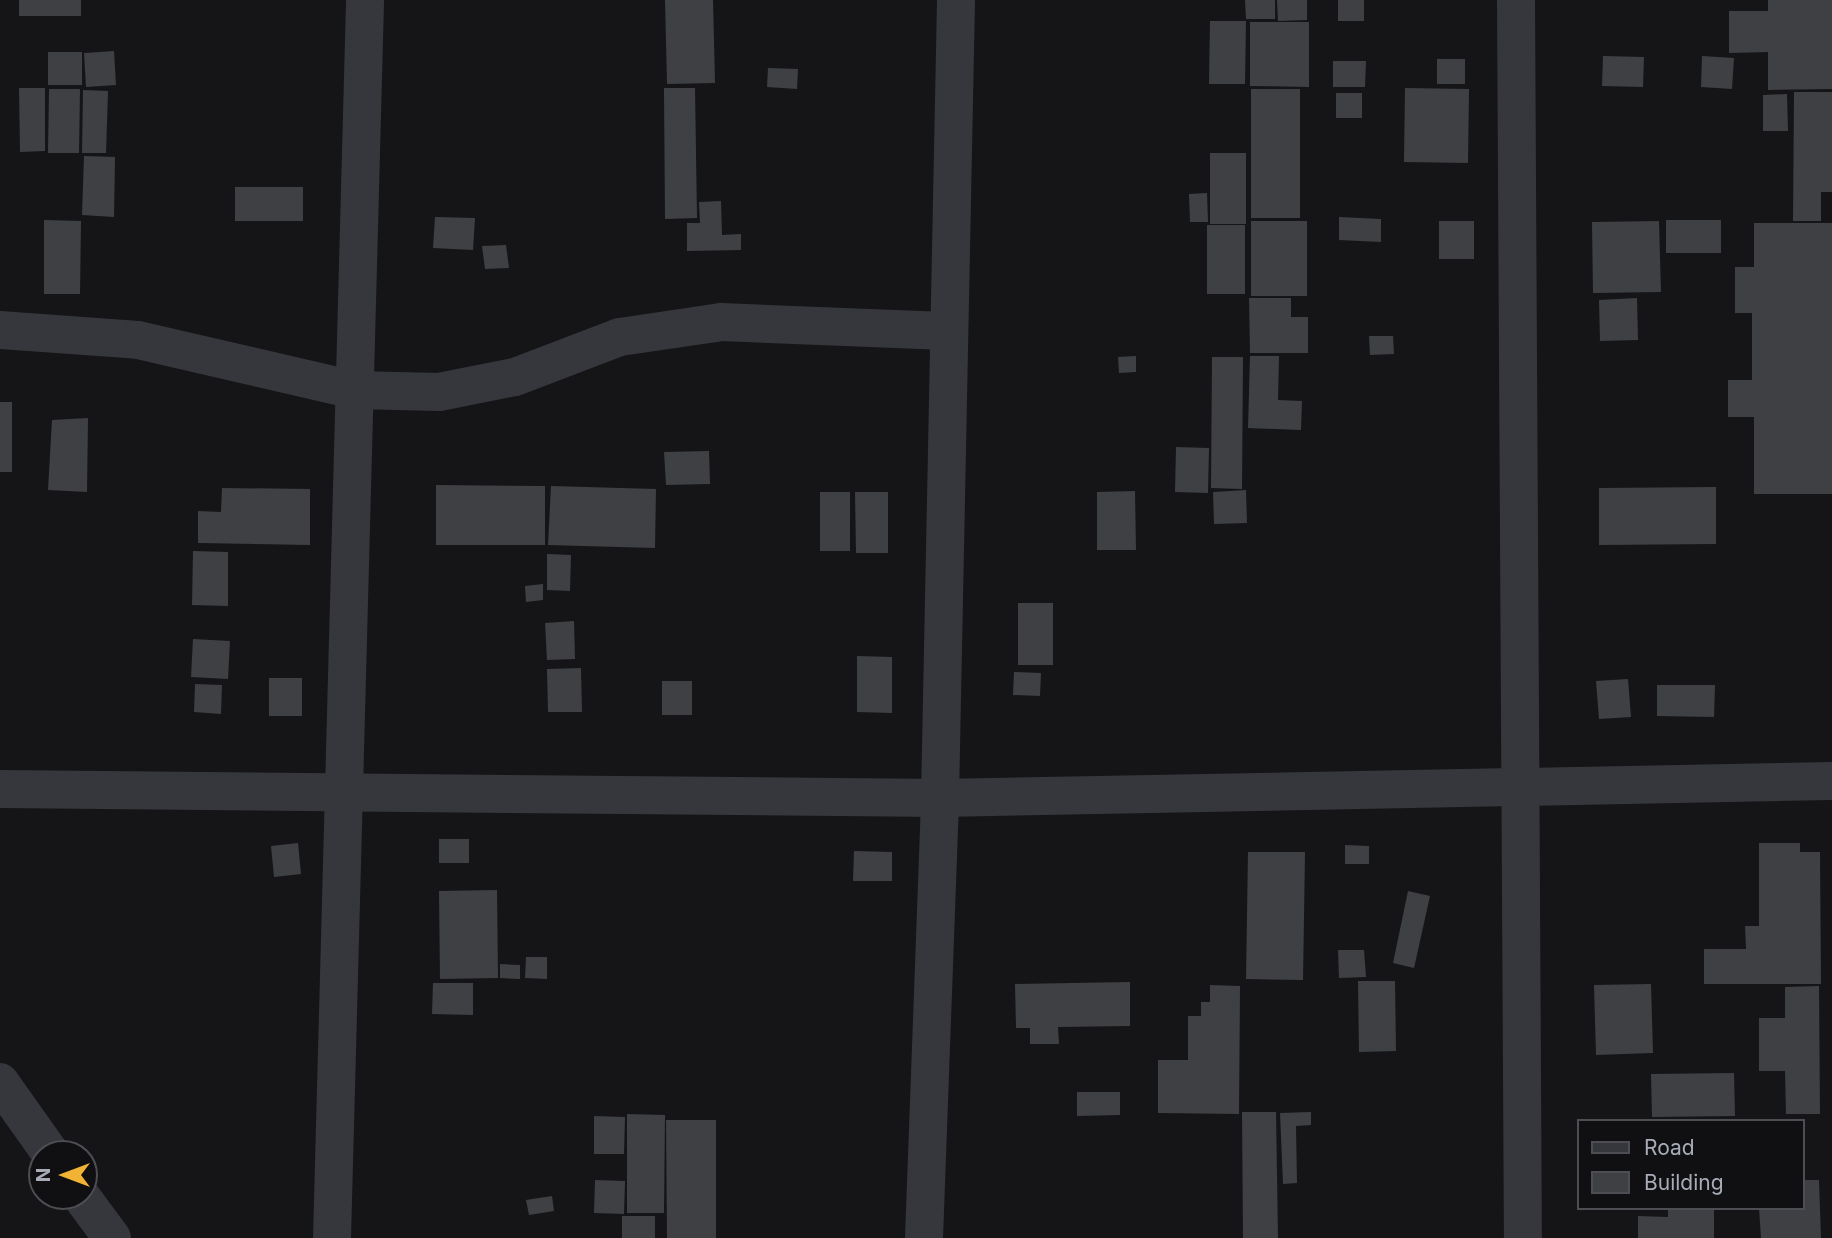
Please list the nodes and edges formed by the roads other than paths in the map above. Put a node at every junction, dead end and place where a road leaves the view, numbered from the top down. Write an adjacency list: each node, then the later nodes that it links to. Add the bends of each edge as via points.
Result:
1 (365, 0): 6 (street)
2 (956, 0): 5 (street)
3 (1516, 0): 8 (street)
4 (0, 330): 6 (street, via 138,340)
5 (946, 331): 6 (street, via 721,322 620,337 514,377 439,392); 11 (street)
6 (354, 390): 10 (street)
7 (1832, 781): 8 (street)
8 (1517, 786): 11 (street); 18 (street)
9 (0, 789): 10 (street)
10 (346, 792): 11 (street); 16 (street)
11 (940, 798): 17 (street)
12 (0, 1082): 13 (street)
13 (41, 1140)
14 (91, 1210): 15 (street)
15 (112, 1238)
16 (332, 1238)
17 (924, 1238)
18 (1522, 1238)

